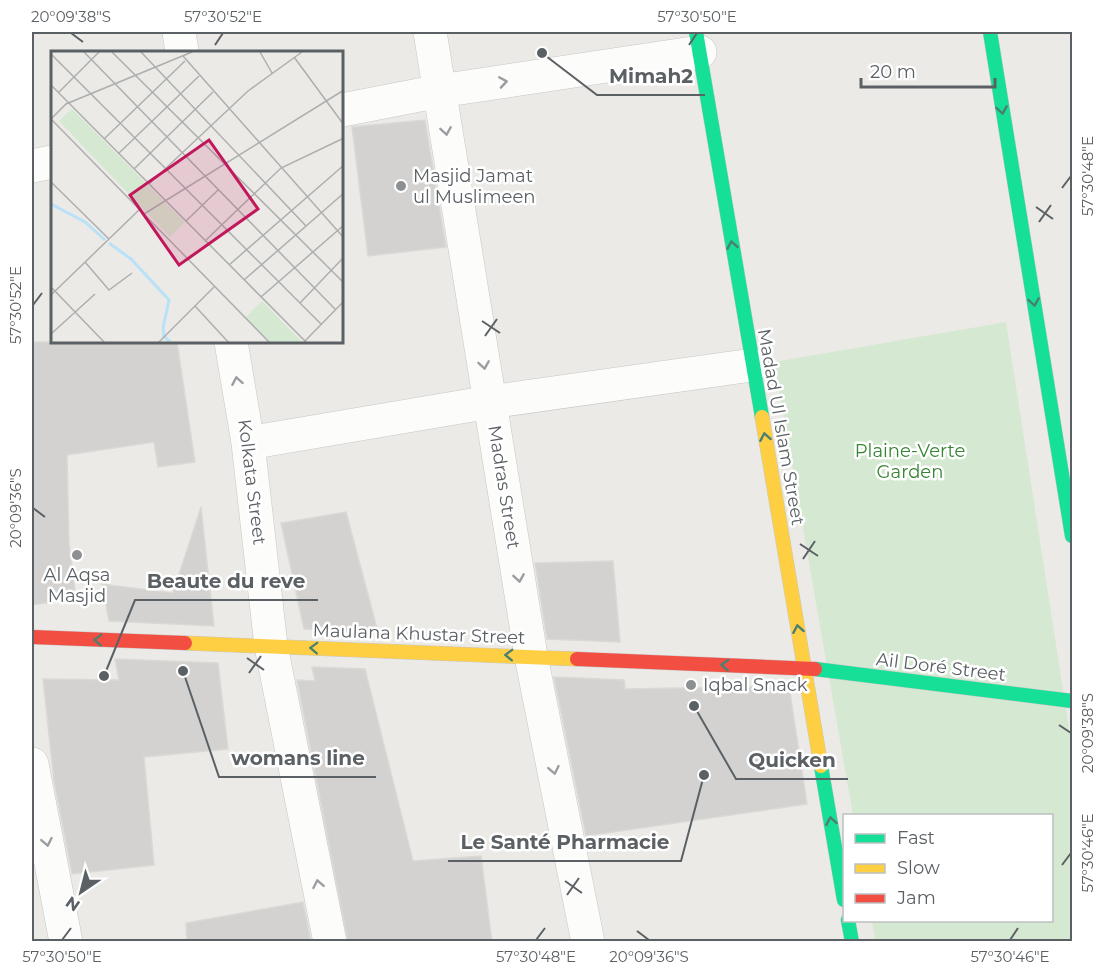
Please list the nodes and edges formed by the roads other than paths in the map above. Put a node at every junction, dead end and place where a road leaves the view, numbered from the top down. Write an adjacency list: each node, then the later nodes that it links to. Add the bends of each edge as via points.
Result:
1 (179, 32): 5 (street)
2 (430, 32): 6 (street, Madras Street)
3 (990, 32): 14 (main road, one-way to 14)
4 (698, 42): 6 (street, one-way to 4); 11 (main road, Madad Ul Islam Street, one-way to 4)
5 (182, 51)
6 (440, 91): 7 (street); 12 (street, Madras Street, one-way to 12)
7 (344, 110)
8 (51, 162): 9 (street)
9 (32, 166)
10 (231, 344): 13 (street, Kolkata Street, one-way to 10)
11 (752, 364): 12 (street); 18 (main road, Madad Ul Islam Street, one-way to 11)
12 (490, 402): 13 (street); 17 (street, Madras Street, one-way to 17)
13 (248, 443): 16 (street, Kolkata Street)
14 (1072, 536)
15 (32, 637): 16 (main road, Maulana Khustar Street, one-way to 15)
16 (271, 646): 17 (main road, Maulana Khustar Street, one-way to 16); 24 (street, Kolkata Street, one-way to 16)
17 (531, 656): 18 (main road, Maulana Khustar Street, one-way to 17); 25 (street, Madras Street, one-way to 25)
18 (804, 668): 19 (main road, Ail Doré Street); 21 (main road, Madad Ul Islam Street, one-way to 18)
19 (1072, 701)
20 (32, 764): 23 (street, one-way to 23)
21 (843, 894)
22 (848, 922): 26 (main road)
23 (66, 942)
24 (330, 942)
25 (588, 942)
26 (852, 942)

